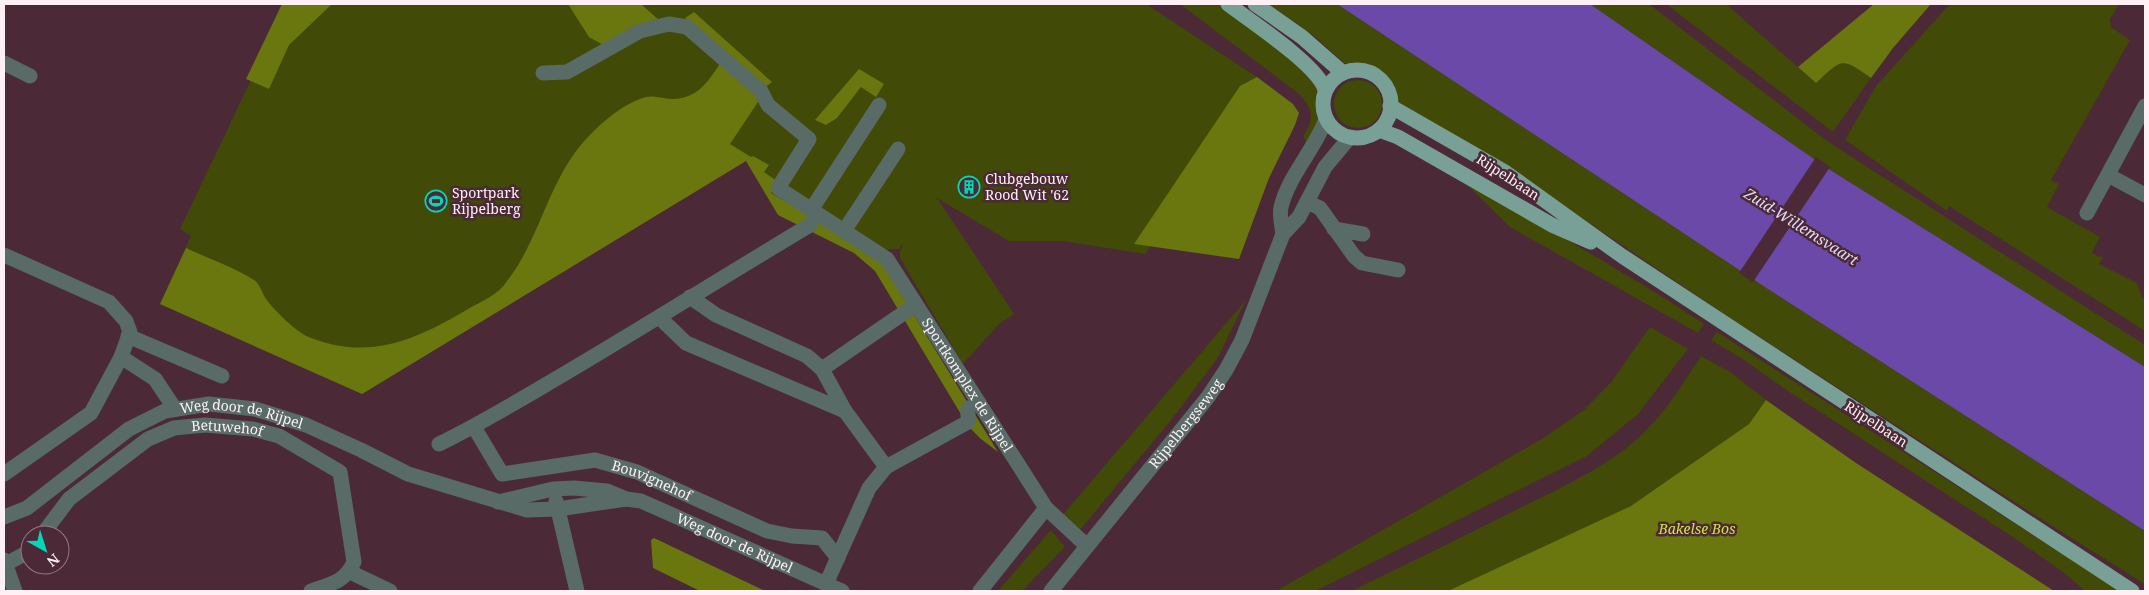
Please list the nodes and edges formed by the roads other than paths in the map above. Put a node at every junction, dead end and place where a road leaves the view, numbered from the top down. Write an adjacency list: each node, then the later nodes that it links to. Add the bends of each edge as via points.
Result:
1 (1228, 4): 7 (main road, via 1300,60 1316,75)
2 (1255, 4): 5 (main road, via 1302,37)
3 (4, 63): 6 (street)
4 (543, 73): 19 (street, Sportkomplex de Rijpel, via 567,72 640,31 669,24 687,28 762,92 768,104 809,139 778,188)
5 (1343, 73): 7 (main road); 9 (main road, via 1362,70 1380,79 1390,96)
6 (30, 76)
7 (1325, 90): 11 (main road)
8 (879, 105): 19 (street)
9 (1390, 106): 12 (main road, via 1389,115); 25 (main road, Rijpelbaan, via 1505,172)
10 (2145, 106): 15 (street)
11 (1326, 119): 13 (main road, via 1336,130); 22 (street, Rijpelbergseweg, via 1286,192 1281,208)
12 (1378, 130): 13 (main road); 25 (main road, Rijpelbaan, via 1398,137 1552,225)
13 (1350, 137): 17 (street, Rijpelbergseweg, via 1325,167)
14 (898, 149): 21 (street)
15 (2108, 175): 16 (street); 18 (street)
16 (2145, 195)
17 (1307, 202): 20 (street, via 1320,208); 22 (street, Rijpelbergseweg, via 1299,217)
18 (2087, 213)
19 (810, 217): 21 (street, Sportkomplex de Rijpel); 27 (street)
20 (1334, 229): 23 (street); 26 (street, via 1362,263)
21 (844, 231): 44 (street, Sportkomplex de Rijpel, via 887,259)
22 (1283, 234): 48 (street, Rijpelbergseweg, via 1242,340 1226,370)
23 (1363, 234)
24 (4, 255): 30 (street, via 108,302 126,321 130,332)
25 (1622, 256): 61 (main road, Rijpelbaan)
26 (1398, 270)
27 (690, 297): 29 (street); 32 (street, via 716,315 807,356)
28 (908, 310): 32 (street)
29 (660, 318): 36 (street, via 686,343); 37 (street)
30 (128, 336): 31 (street); 33 (street)
31 (121, 357): 35 (street, via 155,379); 40 (street, via 91,413)
32 (822, 369): 36 (street)
33 (222, 376)
34 (968, 408): 39 (street, via 968,422)
35 (175, 410): 43 (street, Weg door de Rijpel, via 209,404 255,409 306,425 408,474); 46 (street, Weg door de Rijpel, via 165,411 129,429 27,508)
36 (845, 411): 39 (street)
37 (474, 427): 38 (street); 50 (street, Bouvignehof, via 502,474 595,460 637,472 768,531 822,538)
38 (439, 444)
39 (886, 468): 50 (street, via 869,488)
40 (4, 474)
41 (553, 489): 42 (street, Weg door de Rijpel, via 607,491); 43 (street, Weg door de Rijpel); 45 (street)
42 (626, 499): 45 (street, Weg door de Rijpel); 53 (street, Weg door de Rijpel, via 641,501 686,520)
43 (497, 503): 45 (street, Weg door de Rijpel, via 527,510)
44 (1046, 508): 48 (street, Sportkomplex de Rijpel); 59 (street)
45 (558, 509): 57 (street)
46 (4, 517)
47 (50, 525): 52 (street, Betuwehof, via 69,499 148,439 174,428 205,424 253,429 279,436 340,472 354,562)
48 (1086, 546): 60 (street, Rijpelbergseweg)
49 (20, 556): 51 (street)
50 (838, 558): 53 (street)
51 (4, 563): 54 (street)
52 (350, 572): 55 (street, via 339,581); 56 (street)
53 (826, 584): 58 (street, Weg door de Rijpel)
54 (15, 591)
55 (311, 591)
56 (390, 591)
57 (577, 591)
58 (842, 591)
59 (980, 591)
60 (1051, 591)
61 (2132, 591)

